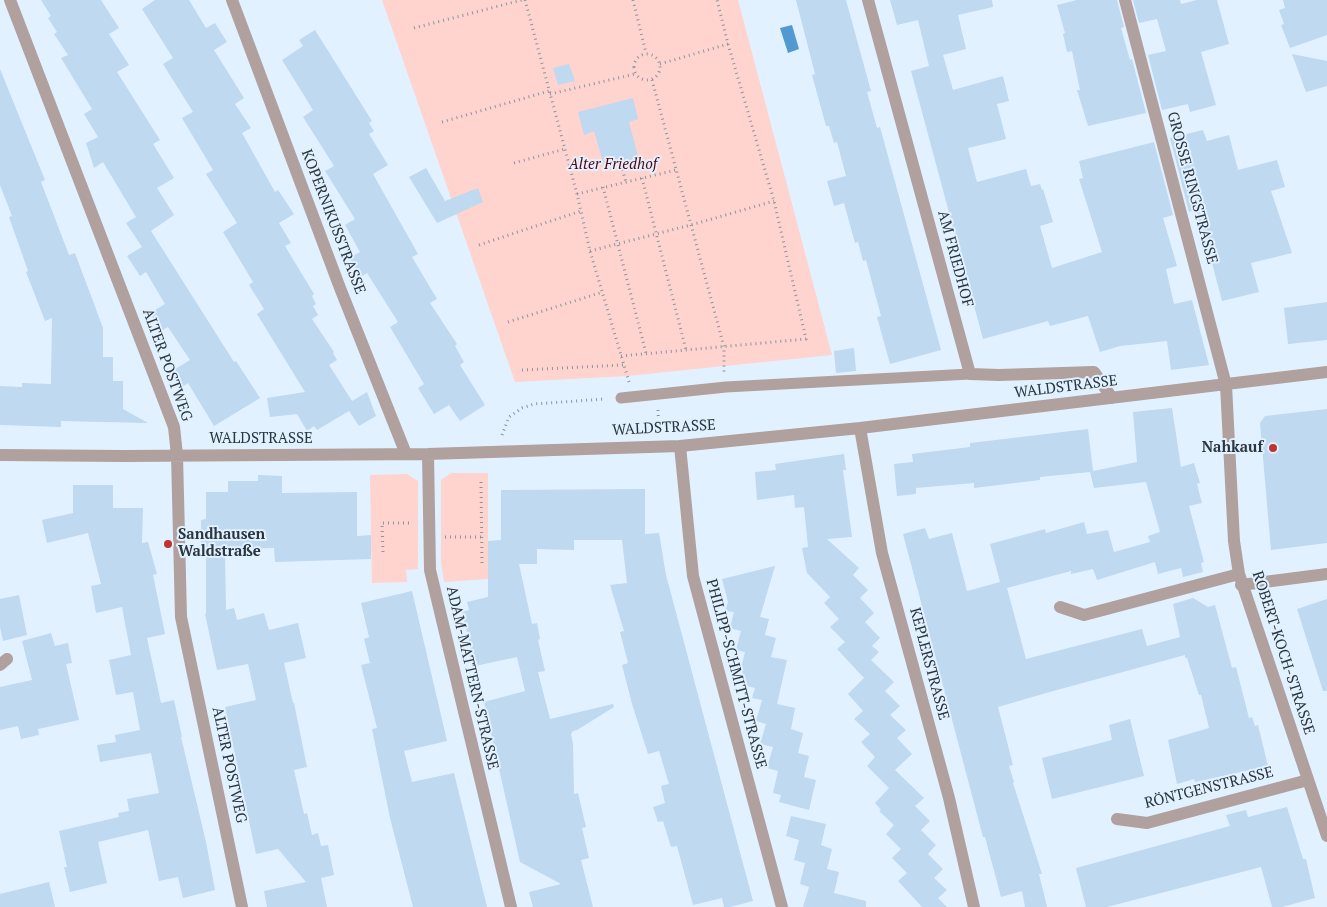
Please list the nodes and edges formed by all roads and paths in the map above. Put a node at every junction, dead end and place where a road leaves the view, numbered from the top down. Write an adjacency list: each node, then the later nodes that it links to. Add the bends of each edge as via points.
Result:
1 (10, 0): 54 (street, ALTER POSTWEG, via 174,427)
2 (232, 0): 51 (street, KOPERNIKUSSTRASSE)
3 (524, 0): 8 (path); 14 (path)
4 (633, 0): 10 (path)
5 (717, 0): 9 (path)
6 (868, 0): 40 (street, AM FRIEDHOF)
7 (1125, 0): 41 (street, GROSSE RINGSTRASSE)
8 (414, 28)
9 (728, 44): 11 (path); 24 (path)
10 (646, 53): 11 (path, via 654,54); 12 (path, via 636,60)
11 (660, 64): 13 (path, via 658,75)
12 (636, 74): 13 (path, via 641,79); 14 (path)
13 (652, 80): 19 (path)
14 (549, 92): 15 (path); 16 (path)
15 (442, 122)
16 (565, 149): 17 (path); 23 (path)
17 (514, 163)
18 (621, 165): 21 (path)
19 (676, 170): 20 (path); 26 (path)
20 (642, 178): 21 (path); 27 (path)
21 (626, 182): 22 (path)
22 (603, 187): 23 (path); 28 (path)
23 (577, 194): 25 (path)
24 (774, 202): 26 (path); 33 (path, via 806,339)
25 (581, 211): 29 (path); 30 (path)
26 (691, 225): 27 (path); 33 (path)
27 (656, 234): 28 (path); 34 (path)
28 (618, 244): 30 (path); 35 (path)
29 (479, 245)
30 (590, 250): 31 (path)
31 (603, 292): 32 (path); 36 (path)
32 (508, 322)
33 (724, 347): 34 (path); 42 (path)
34 (686, 350): 35 (path)
35 (646, 353): 36 (path)
36 (621, 356): 37 (path)
37 (624, 365): 38 (path); 44 (path)
38 (522, 370)
39 (1327, 372): 41 (street, WALDSTRASSE)
40 (970, 374): 42 (lane); 46 (street, via 1094,372)
41 (1226, 385): 46 (street, WALDSTRASSE); 62 (street, ROBERT-KOCH-STRASSE, via 1234,541)
42 (726, 387): 43 (lane)
43 (656, 395): 44 (lane); 48 (path)
44 (633, 397): 45 (lane)
45 (621, 398): 49 (path, via 534,404 509,417)
46 (1112, 398): 47 (street, WALDSTRASSE)
47 (860, 428): 50 (street, WALDSTRASSE); 70 (street, KEPLERSTRASSE, via 882,553)
48 (659, 432)
49 (502, 436)
50 (680, 446): 52 (street, WALDSTRASSE); 69 (street, PHILIPP-SCHMITT-STRASSE, via 694,576)
51 (406, 454): 52 (street, WALDSTRASSE); 54 (street, WALDSTRASSE)
52 (428, 454): 56 (street, ADAM-MATTERN-STRASSE)
53 (0, 455): 54 (street, WALDSTRASSE)
54 (177, 455): 67 (street, ALTER POSTWEG, via 181,618)
55 (481, 482): 58 (path)
56 (430, 523): 57 (street, ADAM-MATTERN-STRASSE); 59 (path, via 382,523)
57 (430, 536): 58 (path); 68 (street, ADAM-MATTERN-STRASSE, via 430,570)
58 (482, 537): 60 (path)
59 (383, 552)
60 (482, 566)
61 (1327, 574): 62 (street)
62 (1240, 580): 63 (street, via 1084,615); 64 (street, ROBERT-KOCH-STRASSE)
63 (1060, 607)
64 (1308, 780): 65 (street, RÖNTGENSTRASSE, via 1146,823); 66 (street, ROBERT-KOCH-STRASSE)
65 (1118, 819)
66 (1327, 836)
67 (239, 906)
68 (510, 907)
69 (782, 907)
70 (974, 907)

